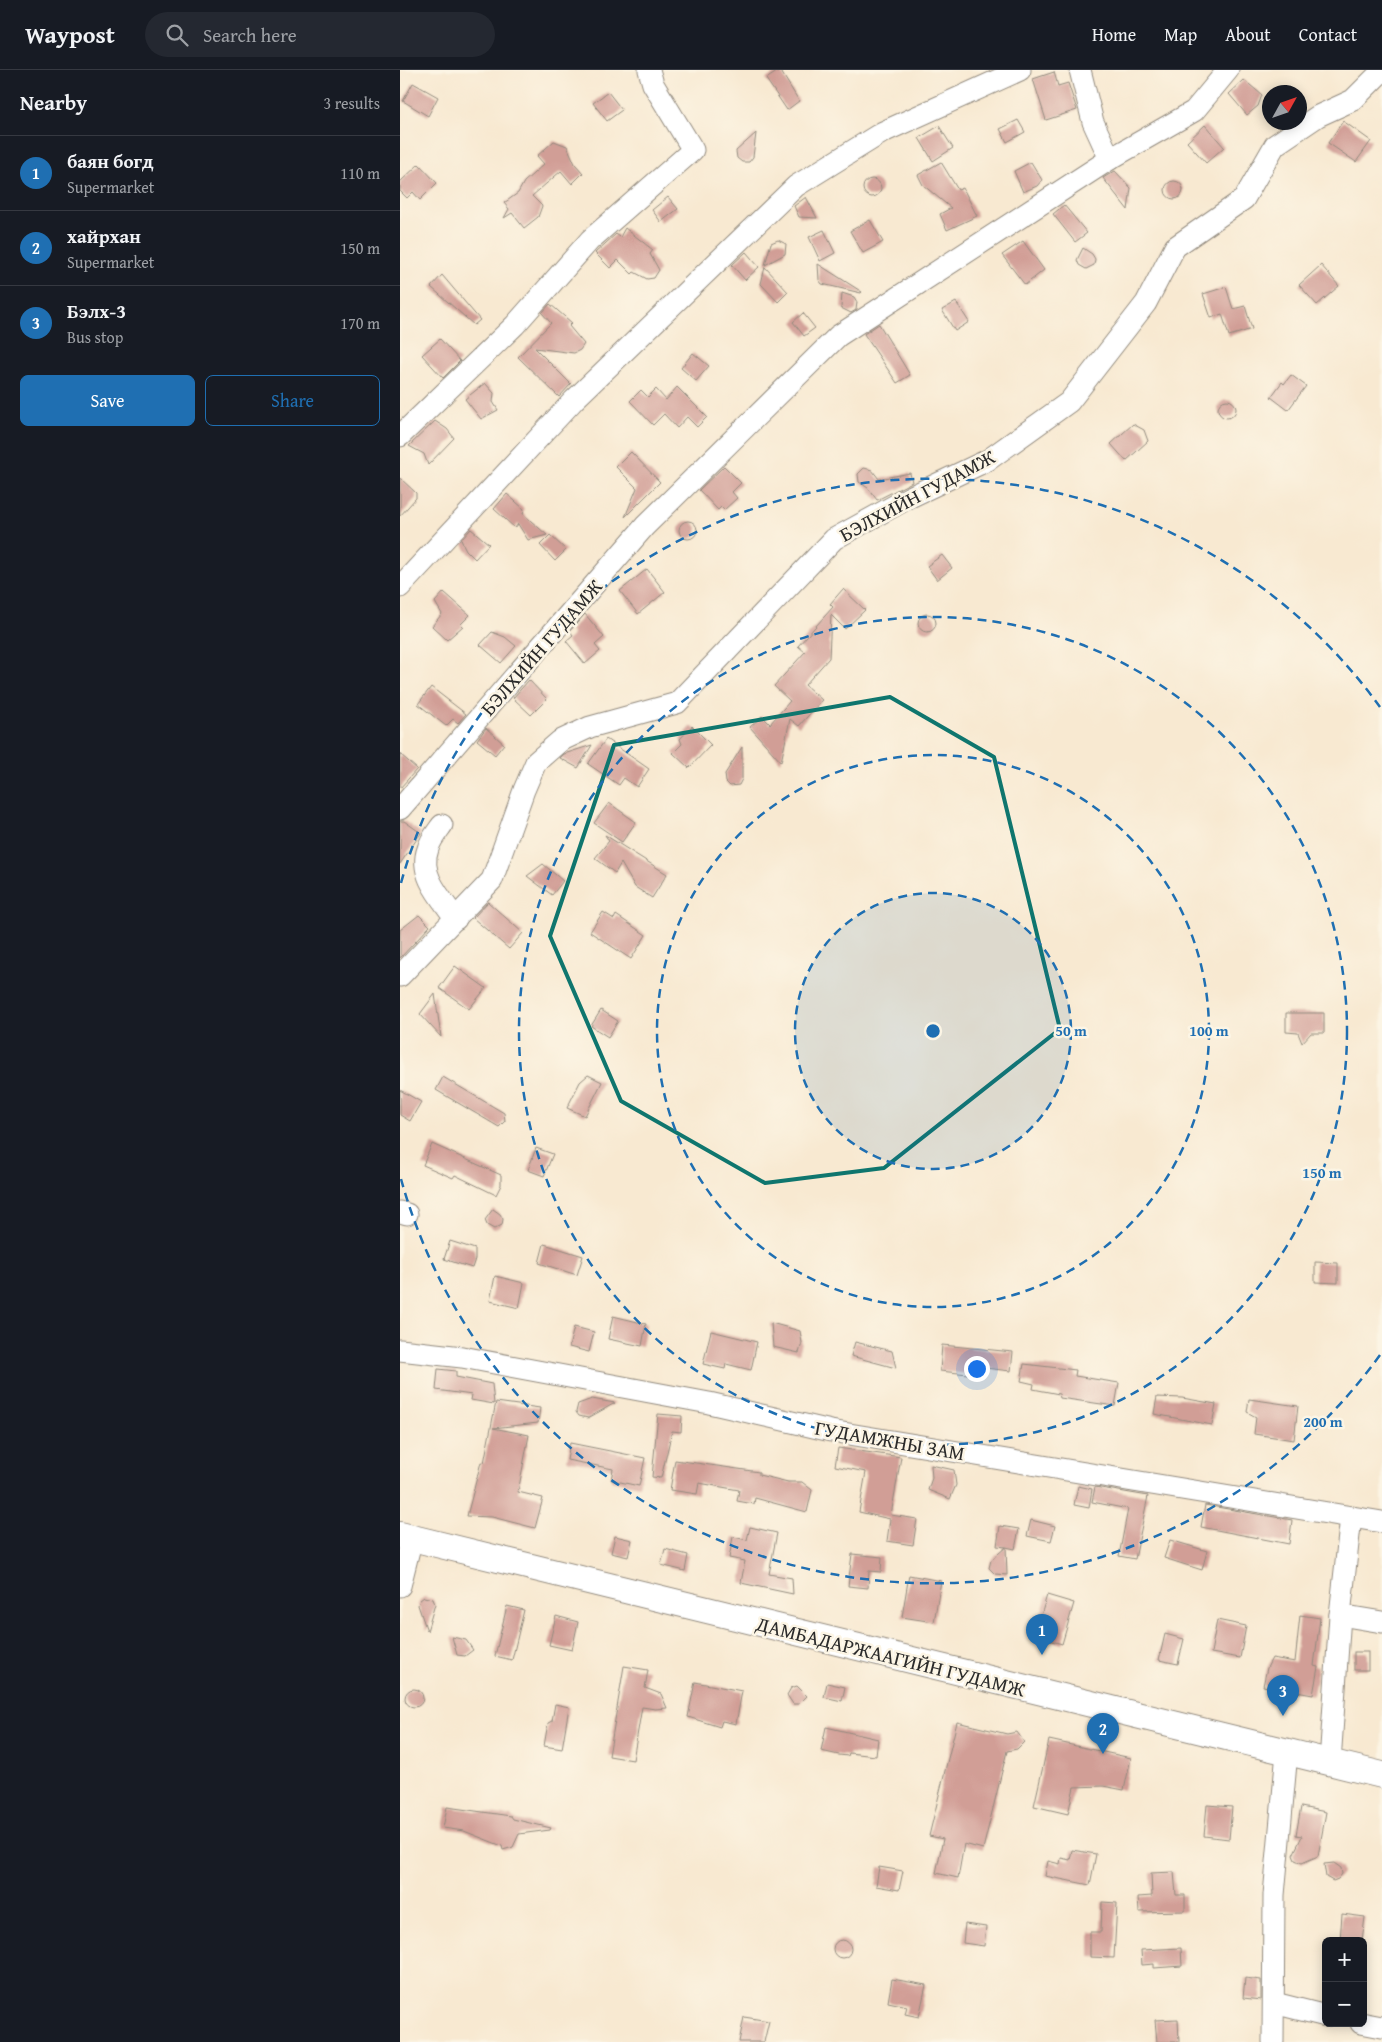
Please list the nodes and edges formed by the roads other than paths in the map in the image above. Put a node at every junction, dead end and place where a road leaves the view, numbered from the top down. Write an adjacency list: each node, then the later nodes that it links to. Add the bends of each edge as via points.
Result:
1 (649, 70): 7 (street, via 653,84 693,150 590,240 514,325)
2 (1020, 70): 8 (street, via 882,132 796,186 574,400)
3 (1080, 70): 6 (street, via 1093,122)
4 (1228, 70): 6 (street, БЭЛХИЙН ГУДАМЖ, via 1194,111)
5 (1382, 71): 11 (street, БЭЛХИЙН ГУДАМЖ, via 1353,100 1318,116 1275,145 1244,199 1175,246 1146,303 1069,402 988,460 910,497 834,540 677,704 590,727 560,741 536,762 492,880)
6 (1110, 159): 9 (street, БЭЛХИЙН ГУДАМЖ, via 838,336 645,526)
7 (400, 436)
8 (400, 587)
9 (400, 809)
10 (442, 825): 11 (street, via 428,847 426,871 432,886)
11 (456, 919): 12 (street, БЭЛХИЙН ГУДАМЖ)
12 (400, 976)
13 (400, 1350): 14 (street, ГУДАМЖНЫ ЗАМ, via 471,1359 709,1403 831,1431)
14 (1350, 1517): 15 (street, ГУДАМЖНЫ ЗАМ); 18 (street)
15 (1382, 1522)
16 (406, 1537): 17 (street); 20 (main road, ДАМБАДАРЖААГИЙН ГУДАМЖ)
17 (400, 1586)
18 (1340, 1615): 19 (street); 21 (street)
19 (1382, 1622)
20 (1287, 1752): 21 (main road, ДАМБАДАРЖААГИЙН ГУДАМЖ); 23 (street, via 1274,1896)
21 (1330, 1762): 22 (main road, ДАМБАДАРЖААГИЙН ГУДАМЖ)
22 (1382, 1775)
23 (1274, 2003): 24 (street); 27 (street)
24 (1322, 2015)
25 (1367, 2024): 26 (street)
26 (1382, 2026)
27 (1273, 2042)

